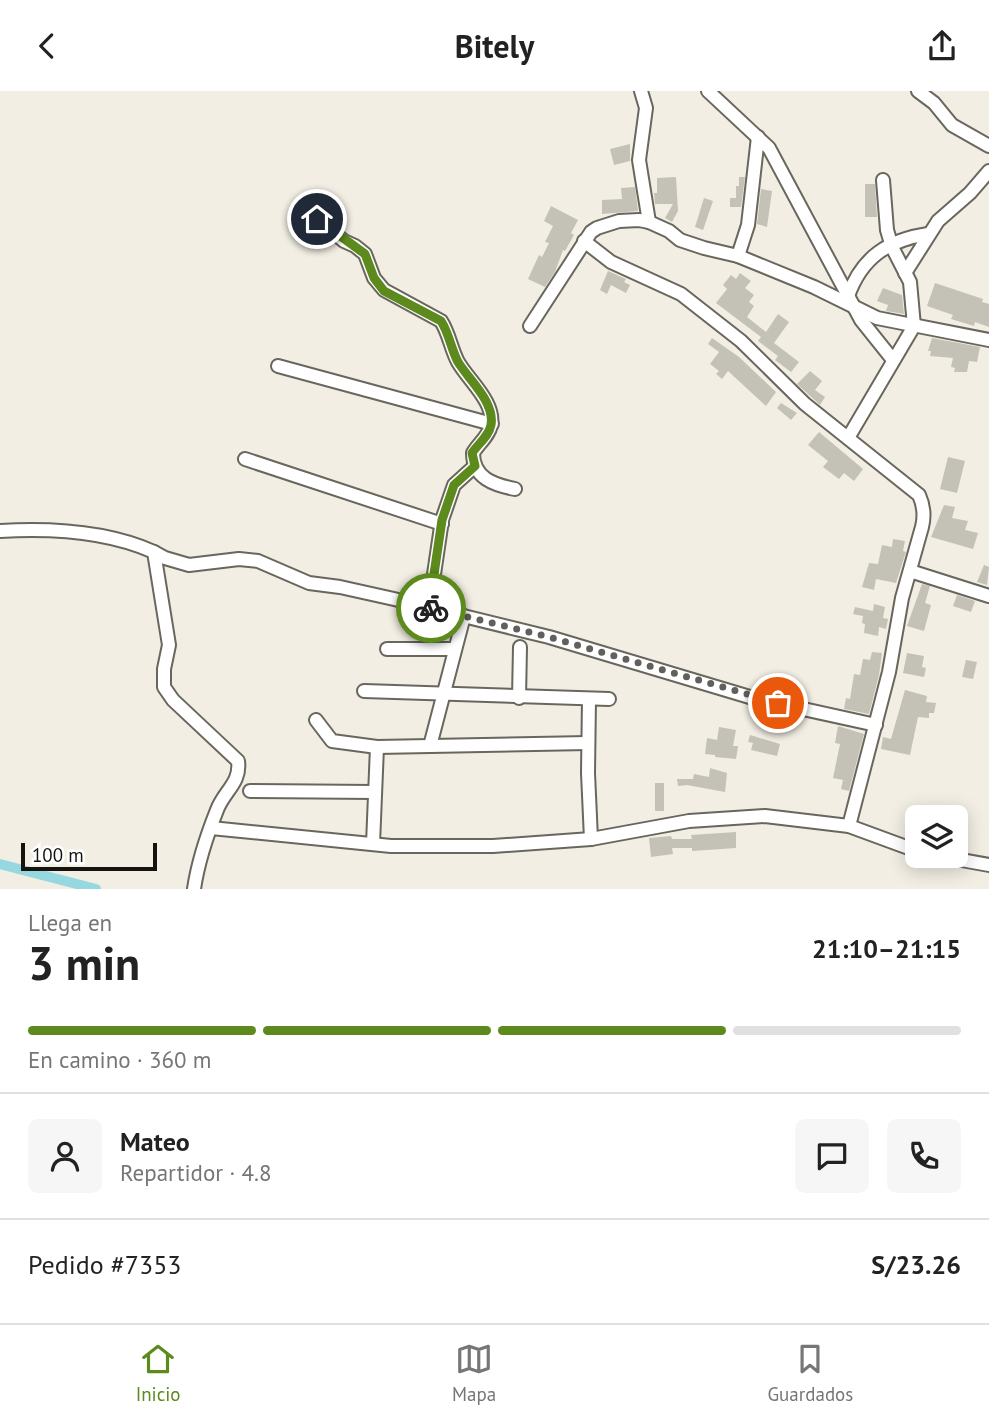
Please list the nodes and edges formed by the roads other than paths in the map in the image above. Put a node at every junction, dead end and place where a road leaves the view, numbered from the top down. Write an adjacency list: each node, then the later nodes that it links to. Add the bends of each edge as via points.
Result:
1 (641, 91): 9 (street, via 646,108 639,160)
2 (708, 91): 4 (street)
3 (918, 91): 5 (street, via 952,125)
4 (758, 137): 13 (street, via 748,225); 15 (street, via 778,160)
5 (989, 146)
6 (989, 171): 10 (street)
7 (883, 180): 12 (street)
8 (317, 219): 21 (street, via 365,254 384,291 441,321 457,361 489,409)
9 (649, 222): 11 (street, via 629,219 597,227); 13 (street, via 680,240)
10 (928, 234): 12 (street); 14 (street)
11 (584, 241): 16 (street); 22 (street, via 611,262 681,294 741,341 805,404)
12 (891, 245): 14 (street); 15 (street, via 865,263 852,282)
13 (738, 256): 15 (street)
14 (905, 274): 17 (street, via 910,282)
15 (850, 301): 17 (street, via 877,318); 19 (street)
16 (530, 326)
17 (914, 326): 18 (street); 19 (street)
18 (989, 340)
19 (893, 360): 22 (street)
20 (278, 366): 21 (street)
21 (492, 424): 24 (street, via 472,453)
22 (848, 438): 29 (street, via 922,501 924,517)
23 (245, 459): 26 (street)
24 (475, 466): 25 (street, via 488,481); 26 (street, via 454,485)
25 (515, 489)
26 (442, 524): 31 (street)
27 (0, 531): 28 (street, via 71,531)
28 (154, 552): 31 (street, via 189,565 258,561 309,583); 49 (street, via 169,645 164,687 238,761 240,771 218,806)
29 (910, 571): 30 (street); 42 (street)
30 (989, 597)
31 (429, 608): 32 (street)
32 (464, 616): 35 (street); 42 (street, via 753,698)
33 (520, 646): 38 (street)
34 (387, 649): 35 (street)
35 (454, 649): 37 (street)
36 (365, 691): 37 (street)
37 (444, 694): 38 (street); 44 (street)
38 (519, 698): 39 (street)
39 (589, 699): 40 (street); 43 (street)
40 (610, 699)
41 (316, 720): 45 (street, via 332,741)
42 (876, 725): 48 (street)
43 (588, 743): 44 (street); 50 (street)
44 (430, 746): 45 (street)
45 (377, 747): 47 (street)
46 (250, 791): 47 (street)
47 (375, 792): 51 (street)
48 (849, 826): 50 (street, via 753,817 690,821); 52 (street)
49 (211, 828): 51 (street); 55 (street)
50 (591, 839): 51 (street, via 493,846)
51 (373, 844)
52 (905, 847)
53 (968, 861): 54 (street)
54 (989, 865)
55 (194, 889)

